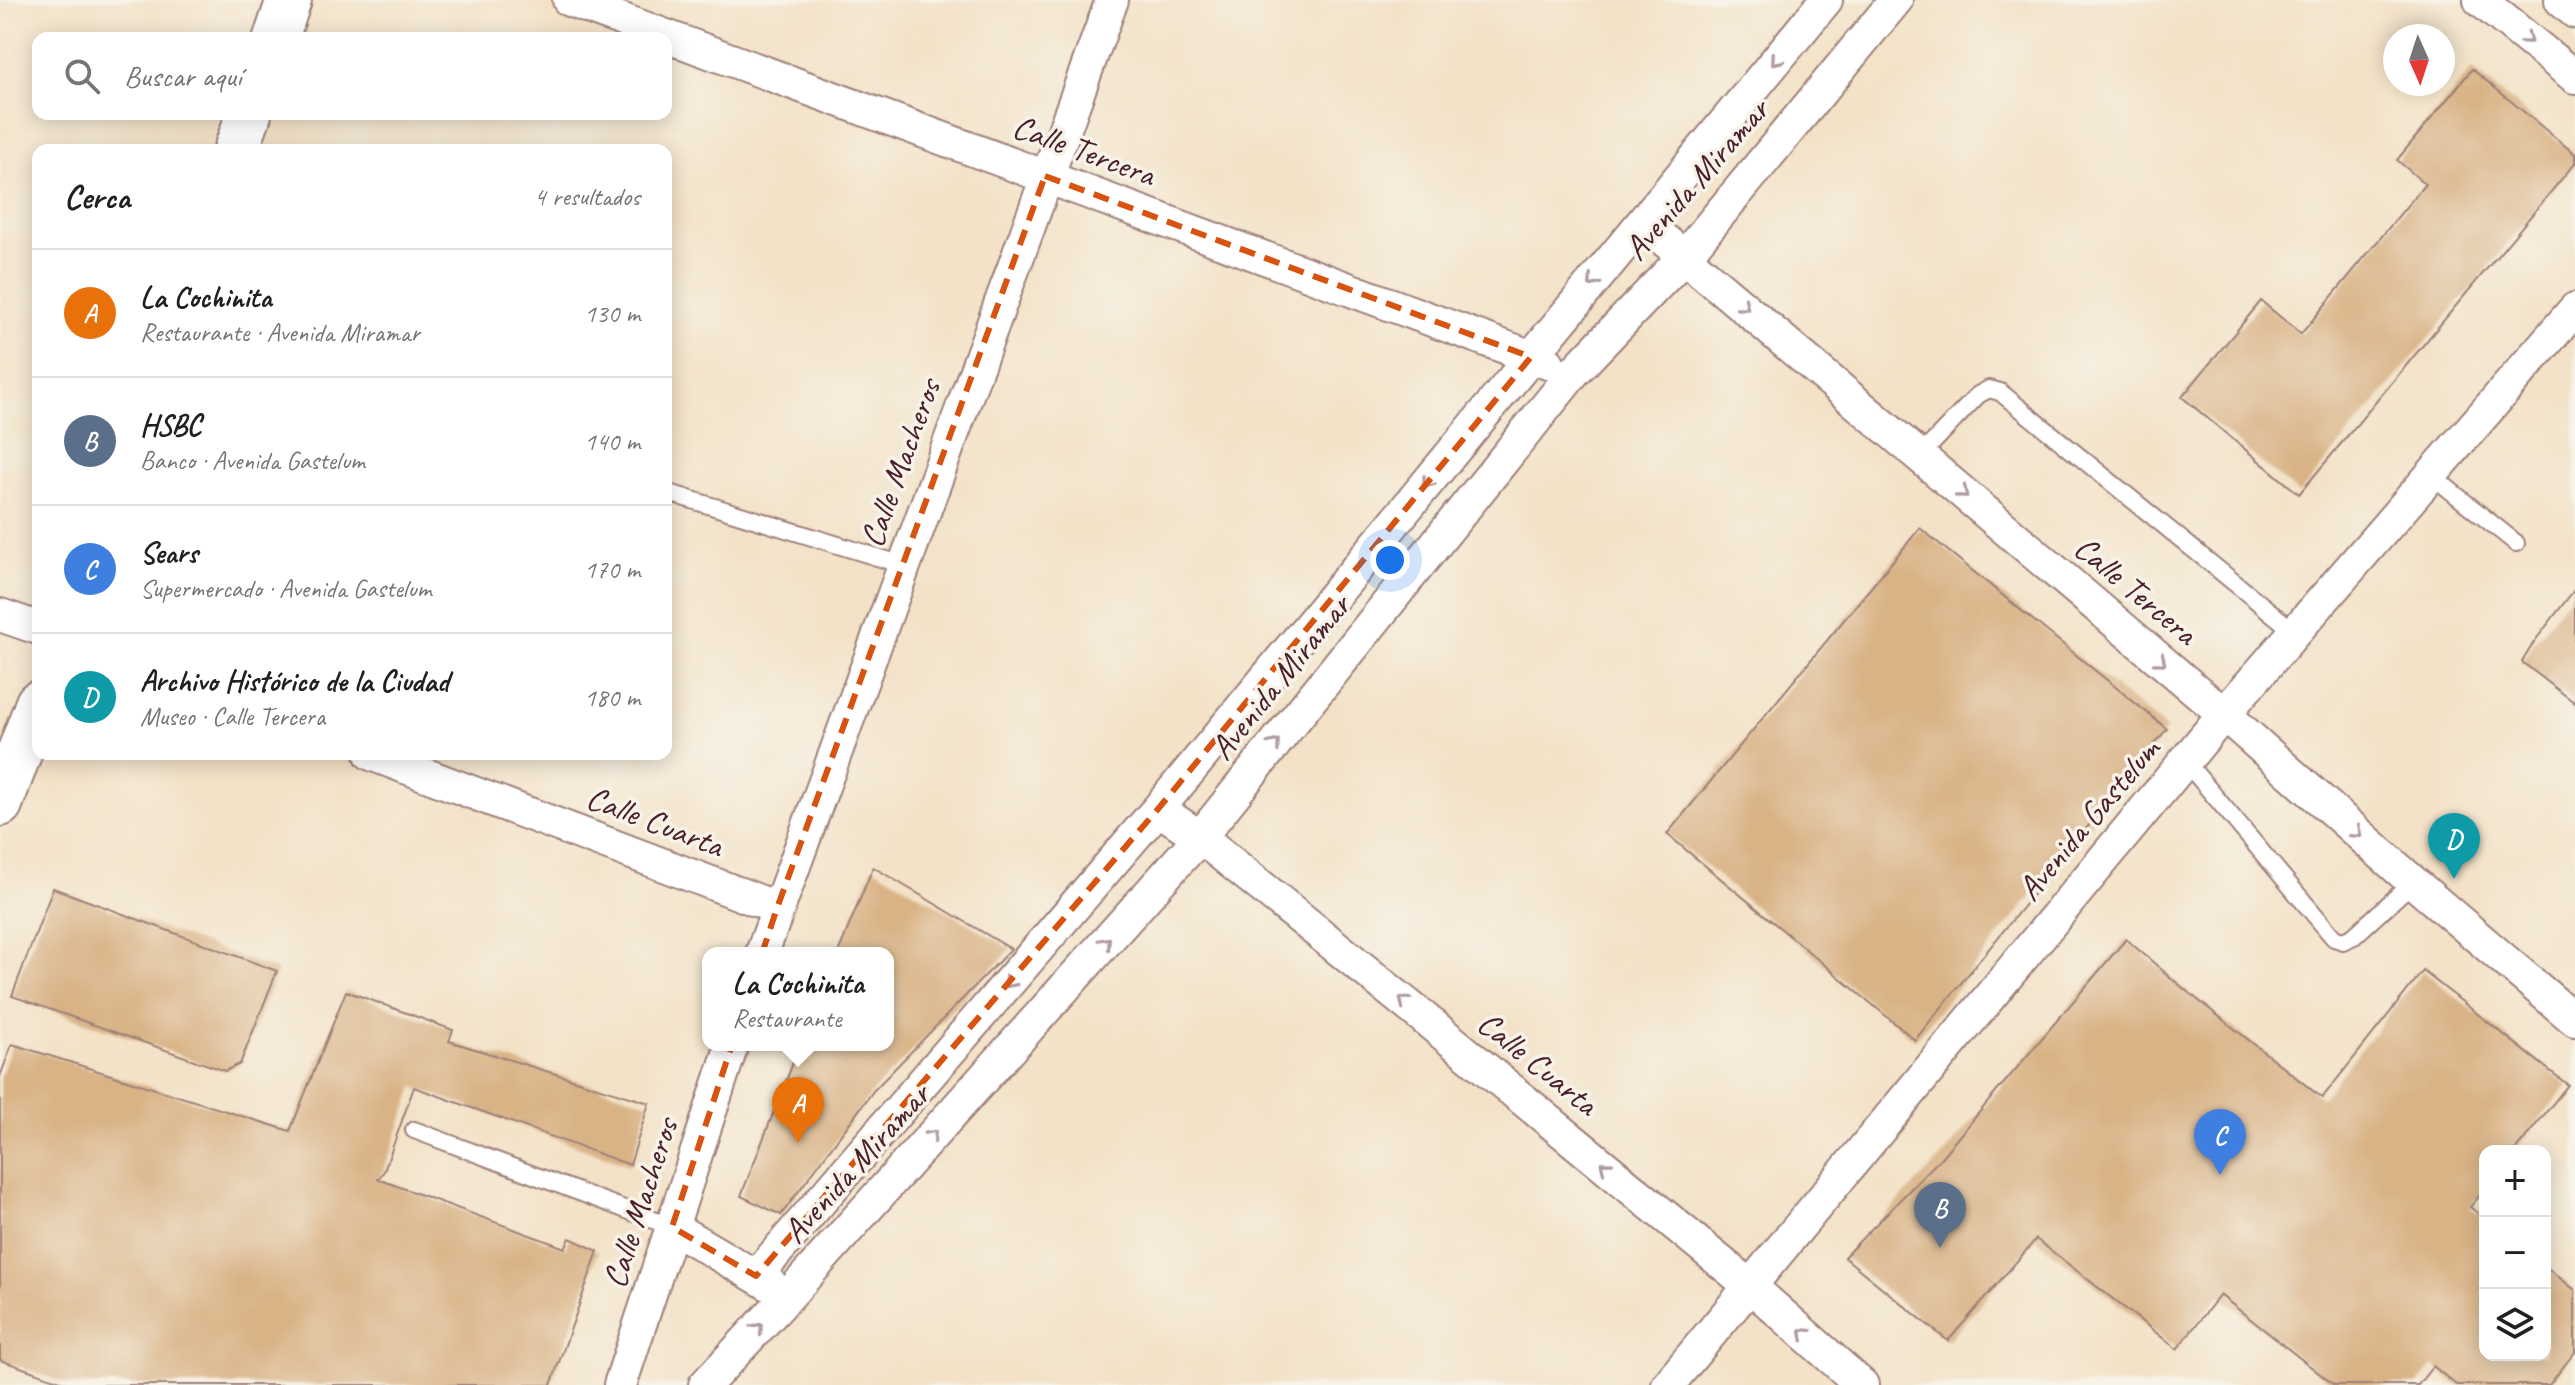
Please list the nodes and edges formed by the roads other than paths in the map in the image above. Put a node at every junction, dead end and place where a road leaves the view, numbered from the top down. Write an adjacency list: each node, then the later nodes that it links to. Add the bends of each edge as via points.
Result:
1 (289, 0): 9 (main road)
2 (569, 0): 10 (street, Calle Tercera)
3 (1112, 0): 15 (street, Calle Macheros)
4 (1826, 0): 16 (street, Avenida Miramar, one-way to 16)
5 (1896, 0): 17 (street, Avenida Miramar)
6 (2480, 0): 12 (street, one-way to 12)
7 (2561, 0): 8 (street)
8 (2575, 12)
9 (278, 32)
10 (656, 32)
11 (672, 38): 15 (street, Calle Tercera)
12 (2575, 77)
13 (247, 120): 14 (main road)
14 (238, 144)
15 (1045, 176): 19 (street, Calle Tercera); 25 (street, Calle Macheros)
16 (1643, 222): 17 (street, Calle Tercera); 19 (street, Avenida Miramar, one-way to 19)
17 (1685, 256): 20 (street, Avenida Miramar); 21 (street, Calle Tercera, one-way to 21)
18 (2575, 309): 22 (street, Avenida Gastelum)
19 (1531, 357): 20 (street, Calle Tercera); 34 (street, Avenida Miramar, one-way to 34)
20 (1574, 372): 35 (street, Avenida Miramar, one-way to 20)
21 (1920, 456): 28 (lane, via 1978,395 1989,389 2000,392); 29 (street, Calle Tercera, one-way to 29)
22 (2431, 475): 24 (lane); 28 (street, Avenida Gastelum)
23 (672, 494): 25 (lane)
24 (2516, 543)
25 (903, 565): 37 (street, Calle Macheros)
26 (0, 615): 27 (street)
27 (32, 626)
28 (2295, 632): 29 (street, Avenida Gastelum)
29 (2224, 714): 32 (street, Avenida Gastelum); 36 (street, Calle Tercera, one-way to 36)
30 (32, 719): 33 (main road)
31 (387, 760): 37 (street, Calle Cuarta)
32 (2185, 761): 36 (lane, via 2334,938 2354,936); 44 (street, Avenida Gastelum)
33 (0, 804)
34 (1158, 809): 35 (street, Calle Cuarta); 43 (street, Avenida Miramar, one-way to 43)
35 (1200, 837): 44 (street, Calle Cuarta, one-way to 35); 45 (street, Avenida Miramar, one-way to 35)
36 (2413, 882): 39 (street, Calle Tercera)
37 (777, 908): 38 (street, Calle Macheros)
38 (764, 947)
39 (2575, 1020)
40 (730, 1051): 42 (street, Calle Macheros)
41 (414, 1130): 42 (lane)
42 (672, 1227): 43 (street); 46 (street, Calle Macheros)
43 (756, 1276): 45 (street)
44 (1750, 1286): 48 (street, Avenida Gastelum); 49 (street, Calle Cuarta, one-way to 44)
45 (789, 1295): 47 (street, Avenida Miramar, one-way to 45)
46 (620, 1385)
47 (705, 1385)
48 (1668, 1385)
49 (1862, 1385)

